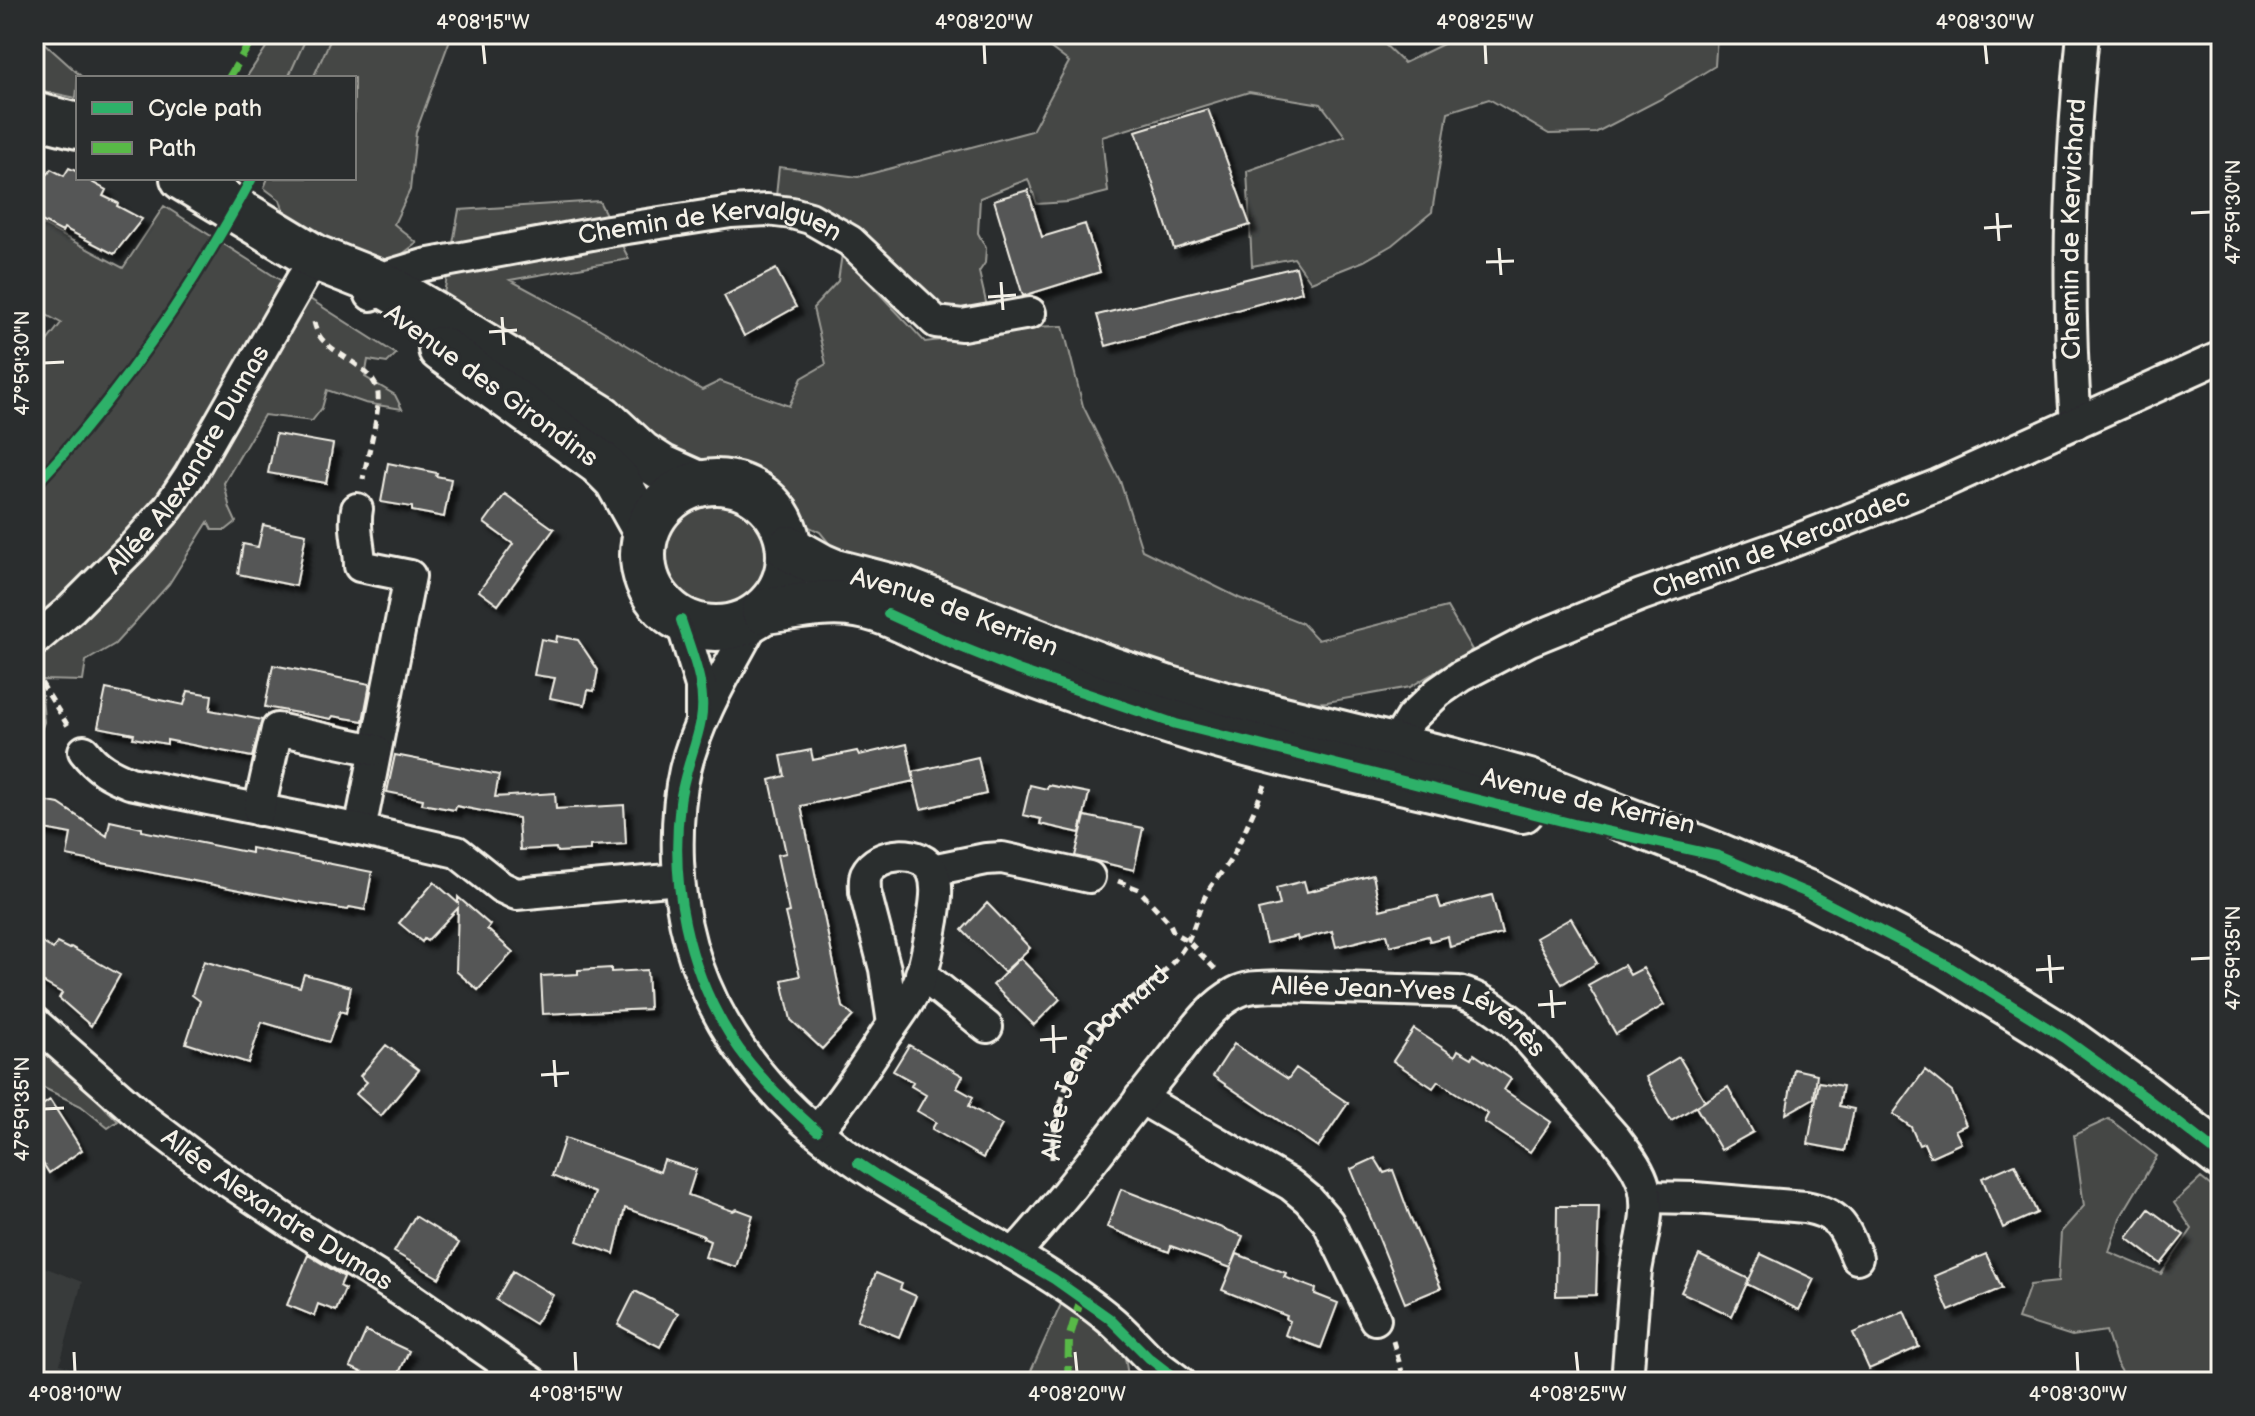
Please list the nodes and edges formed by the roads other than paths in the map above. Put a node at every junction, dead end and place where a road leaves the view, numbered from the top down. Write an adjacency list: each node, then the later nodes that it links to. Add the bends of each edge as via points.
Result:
1 (2083, 34): 9 (street, Chemin de Kervichard, via 2070,224)
2 (34, 115): 3 (main road)
3 (76, 126)
4 (186, 180): 5 (main road, Avenue des Girondins)
5 (307, 263): 6 (main road, Avenue des Girondins); 16 (street, Allée Alexandre Dumas, via 168,508)
6 (374, 291): 7 (street, Chemin de Kervalguen, via 391,275 424,265 608,231 767,210 810,218 850,241 936,322 962,325); 10 (main road, Avenue des Girondins, via 574,400 641,454); 12 (main road, Avenue des Girondins, via 599,462 617,480)
7 (1030, 313)
8 (2221, 357): 9 (street, Chemin de Kercaradec)
9 (2076, 423): 20 (street, Chemin de Kercaradec, via 1938,485 1530,640 1438,692 1411,718)
10 (699, 484): 12 (main road, via 667,500); 13 (main road, via 724,482 748,489 782,523)
11 (357, 509): 18 (street, via 360,566 410,576)
12 (646, 532): 15 (main road, via 642,552 652,592)
13 (789, 548): 14 (main road, via 780,591); 20 (main road, Avenue de Kerrien, via 835,572 905,590 1104,667)
14 (760, 614): 15 (main road, via 719,628); 17 (street); 20 (main road, Avenue de Kerrien, via 831,604 868,608 1018,670 1176,724 1280,752)
15 (681, 620): 17 (street, via 701,686)
16 (34, 641)
17 (701, 721): 25 (street, via 680,802)
18 (375, 750): 21 (street, via 277,729); 22 (street)
19 (84, 751): 21 (street, via 94,764 130,783)
20 (1391, 762): 32 (main road, Avenue de Kerrien, via 1478,799 1719,856 1805,892 1948,966 2064,1038)
21 (259, 810): 22 (street)
22 (360, 830): 25 (street, via 457,852 516,894)
23 (932, 870): 24 (street, via 1002,858); 26 (street, via 936,900); 28 (street, via 907,855 880,860 865,875)
24 (1089, 877)
25 (679, 879): 31 (street, via 692,952 722,1022 764,1080)
26 (921, 974): 28 (street); 29 (street)
27 (34, 1022): 38 (street, Allée Alexandre Dumas, via 213,1171)
28 (893, 1024): 31 (street)
29 (987, 1027)
30 (1140, 1098): 33 (street, Allée Jean-Yves Lévénès, via 1208,1015 1237,992 1255,987 1459,992 1477,996 1514,1023 1616,1139 1641,1176); 34 (street, Allée Jean-Yves Lévénès); 36 (street, via 1308,1199 1328,1222)
31 (817, 1131): 34 (street, via 879,1177)
32 (2221, 1156)
33 (1646, 1197): 35 (street, via 1823,1211 1841,1223); 40 (street, Allée Jean-Yves Lévénès)
34 (1014, 1254): 37 (street, via 1109,1318)
35 (1857, 1258)
36 (1375, 1319)
37 (1152, 1370): 39 (street)
38 (532, 1382)
39 (1180, 1382)
40 (1627, 1382)

